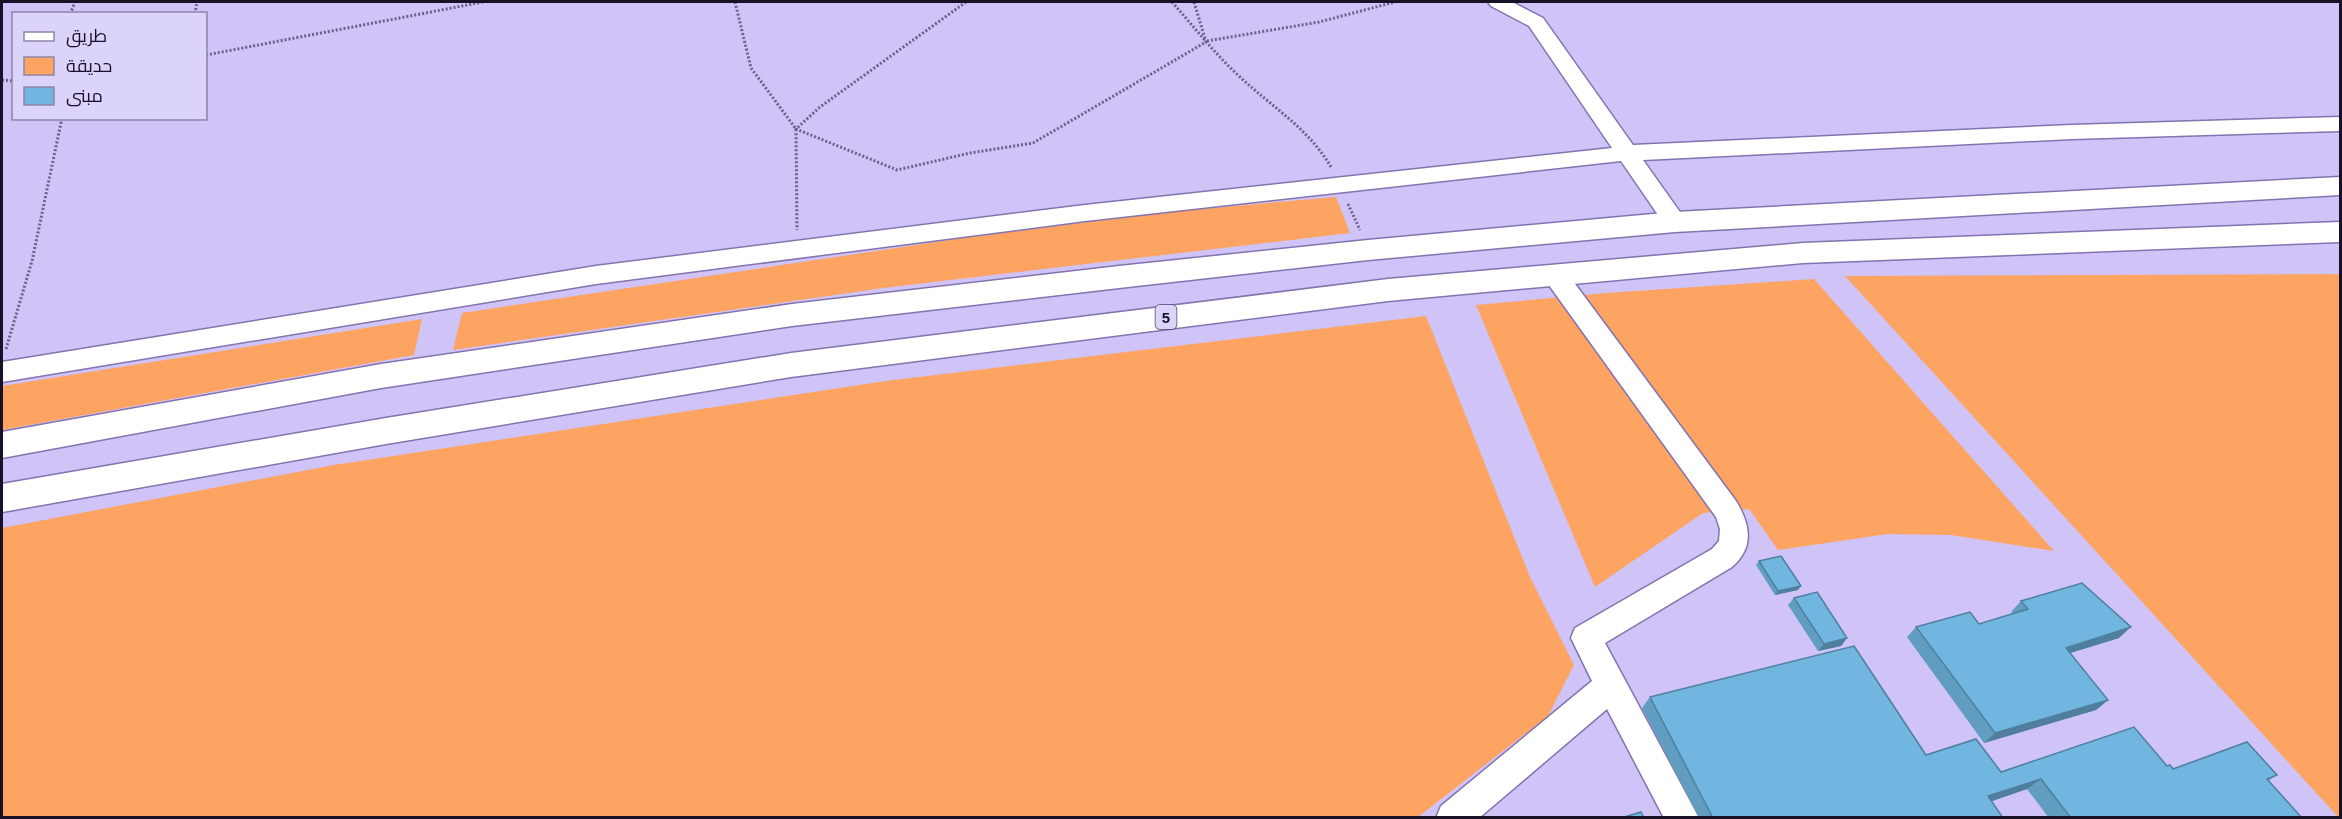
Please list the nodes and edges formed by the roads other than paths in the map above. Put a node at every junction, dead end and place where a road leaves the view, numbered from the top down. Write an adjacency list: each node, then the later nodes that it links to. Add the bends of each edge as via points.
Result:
1 (1498, 2): 3 (street, via 1536,22)
2 (2340, 124): 3 (street)
3 (1629, 153): 5 (street); 8 (street, via 1085,213 596,275)
4 (2340, 186): 5 (highway)
5 (1674, 222): 9 (highway, via 1368,250 792,315 381,376)
6 (2340, 232): 7 (highway, 5, via 1803,253)
7 (1555, 274): 10 (highway, 5, via 1342,295 791,365); 11 (street, via 1726,509 1736,530 1733,548 1722,558 1586,638)
8 (3, 364)
9 (2, 445)
10 (2, 498)
11 (1611, 685): 12 (street); 13 (street)
12 (1453, 818)
13 (1682, 818)

